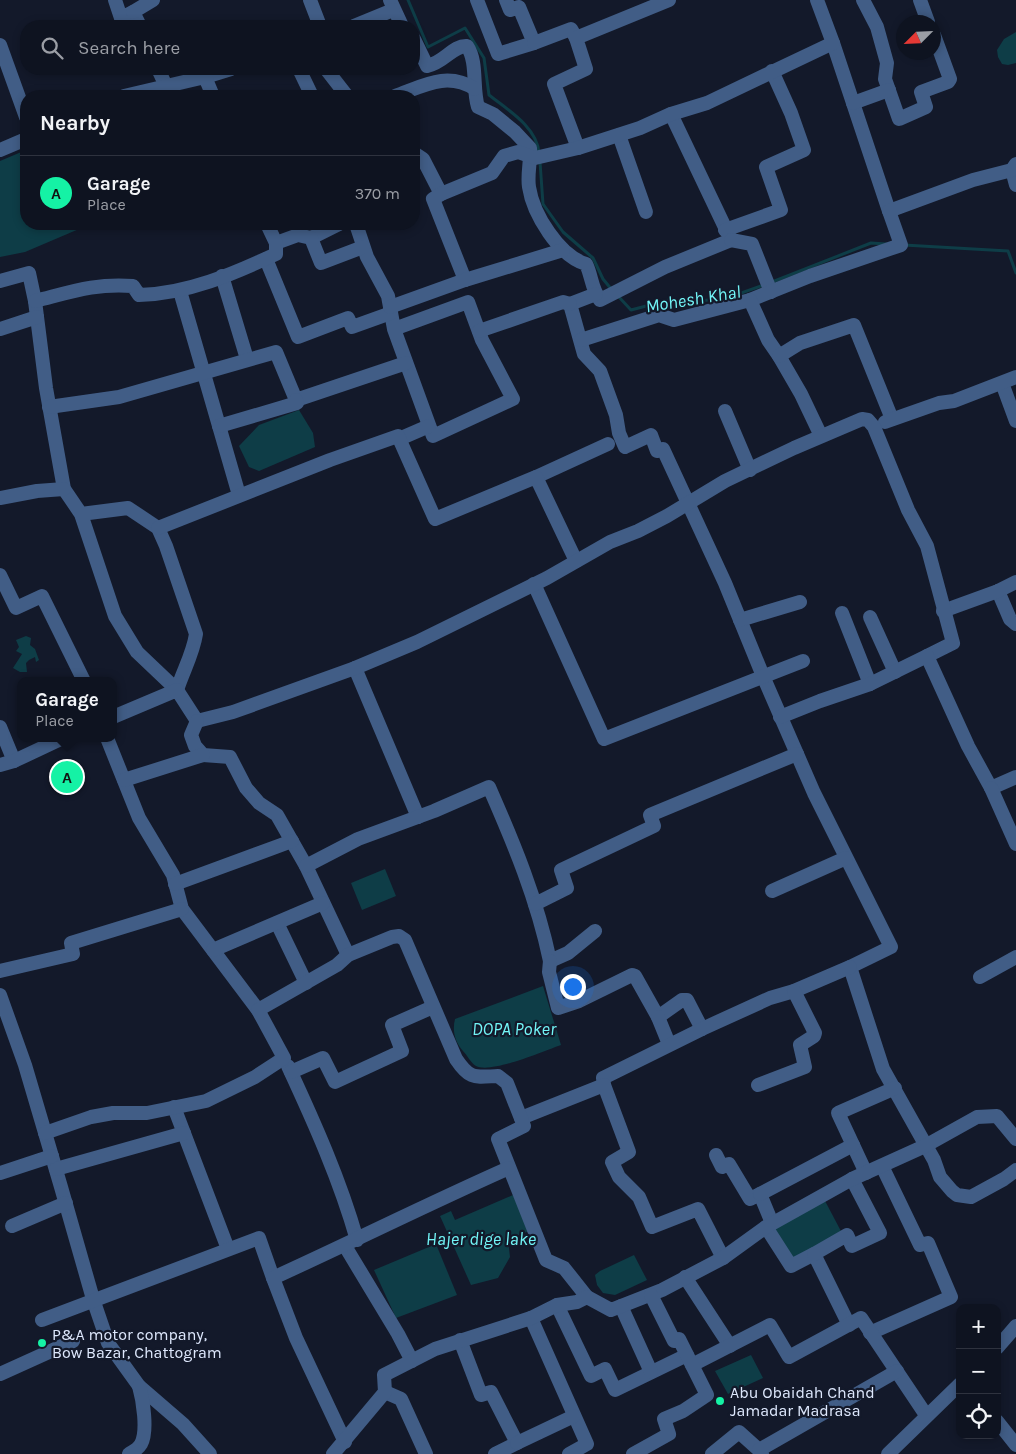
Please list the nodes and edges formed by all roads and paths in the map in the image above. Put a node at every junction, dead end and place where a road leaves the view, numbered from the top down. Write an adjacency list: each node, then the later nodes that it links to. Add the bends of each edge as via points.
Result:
1 (115, 0): 11 (street, via 121,18)
2 (153, 0): 11 (street)
3 (310, 0): 14 (street)
4 (477, 0): 18 (street)
5 (506, 0): 19 (street, via 510,10 519,7)
6 (670, 0): 17 (street)
7 (814, 0): 20 (street)
8 (863, 0): 38 (street, via 877,27 888,63 885,79)
9 (920, 0): 12 (street)
10 (392, 5): 15 (street); 16 (street)
11 (133, 12): 13 (street)
12 (925, 15)
13 (137, 20)
14 (318, 20)
15 (365, 20)
16 (399, 20)
17 (576, 38): 19 (street, via 571,29); 44 (street, via 586,69 554,84)
18 (493, 42): 19 (street, via 498,54); 23 (street)
19 (534, 43)
20 (833, 43): 25 (street); 40 (street)
21 (0, 45): 39 (street)
22 (420, 51): 23 (street, via 427,66 436,64 461,46 467,46)
23 (470, 51): 37 (street)
24 (941, 54): 38 (street, via 950,79 921,92 926,107 899,119)
25 (772, 71): 41 (street, via 707,103); 56 (street, via 804,150 766,167 781,210)
26 (161, 75): 31 (street)
27 (212, 75): 30 (street)
28 (302, 75): 34 (street)
29 (331, 75): 35 (street)
30 (205, 77): 31 (street); 33 (street)
31 (166, 86): 32 (street)
32 (149, 90)
33 (210, 90)
34 (309, 90)
35 (343, 90)
36 (413, 90): 37 (street, via 450,80 464,82)
37 (474, 90): 47 (street, via 478,107 493,114 515,132 530,148)
38 (889, 90): 40 (street)
39 (20, 101)
40 (853, 103): 51 (street)
41 (671, 114): 42 (street); 56 (street)
42 (619, 135): 44 (street); 52 (street)
43 (20, 142): 45 (street)
44 (578, 148): 47 (street)
45 (0, 150)
46 (420, 157): 50 (street)
47 (531, 158): 50 (street, via 518,152 504,156 492,173); 60 (street, via 528,184 531,199)
48 (1014, 167): 49 (street); 51 (street)
49 (1016, 185)
50 (441, 194): 63 (street, via 433,199)
51 (889, 211): 66 (street, via 901,245)
52 (646, 212)
53 (271, 230): 58 (street)
54 (327, 230): 57 (street)
55 (358, 230): 59 (street)
56 (728, 235): 66 (street, via 752,244); 67 (street, via 600,300)
57 (311, 238): 58 (street, via 298,235); 59 (street, via 321,263)
58 (276, 243): 61 (street, via 276,254)
59 (363, 247): 71 (street, via 388,296)
60 (562, 250): 63 (street); 67 (street, via 586,264)
61 (266, 258): 62 (street); 71 (street, via 298,337 348,318 352,328)
62 (222, 276): 65 (street); 78 (street)
63 (466, 280): 71 (street)
64 (0, 281): 69 (street, via 28,273)
65 (180, 291): 69 (street, via 140,295 133,286 112,284 80,288); 80 (street)
66 (770, 292): 68 (street)
67 (596, 294): 70 (street)
68 (750, 300): 76 (street, via 674,320 659,316); 77 (street)
69 (35, 301): 72 (street)
70 (570, 304): 75 (street, via 563,302); 76 (street)
71 (391, 310): 74 (street)
72 (36, 317): 73 (street); 84 (street)
73 (0, 329)
74 (394, 329): 75 (street, via 468,302); 79 (street)
75 (479, 332): 89 (street, via 513,399 433,436)
76 (581, 340): 99 (street, via 584,354 600,371 625,447 651,435 657,451 663,450)
77 (779, 356): 86 (street, via 800,343 854,325); 91 (street)
78 (247, 359): 80 (street); 83 (street, via 276,352)
79 (406, 363): 83 (street); 89 (street)
80 (204, 372): 84 (street, via 119,397); 88 (street)
81 (1016, 377): 82 (street)
82 (1002, 383): 86 (street); 87 (street)
83 (296, 400): 88 (street, via 297,403)
84 (48, 406): 96 (street)
85 (725, 411): 94 (street)
86 (892, 419): 90 (street)
87 (1016, 422)
88 (219, 426): 97 (street)
89 (429, 426): 92 (street)
90 (874, 428): 91 (street, via 868,420 862,419); 108 (street, via 908,510 927,546)
91 (821, 436): 94 (street)
92 (399, 439): 95 (street, via 435,519); 97 (street, via 398,436)
93 (608, 444): 95 (street)
94 (750, 470): 99 (street)
95 (536, 477): 102 (street)
96 (64, 489): 98 (street); 100 (street)
97 (239, 495): 101 (street)
98 (0, 498)
99 (688, 502): 102 (street, via 667,516); 111 (street)
100 (81, 514): 101 (street, via 128,508); 120 (street, via 115,616 137,652)
101 (158, 528): 120 (street, via 196,634 194,649)
102 (576, 561): 105 (street)
103 (0, 575): 118 (street, via 16,608 42,596)
104 (1016, 582): 106 (street)
105 (534, 584): 115 (street, via 417,642); 117 (street, via 604,739)
106 (998, 591): 108 (street); 112 (street, via 1010,619)
107 (800, 602): 111 (street)
108 (943, 610): 113 (street, via 953,643)
109 (842, 613): 119 (street)
110 (870, 617): 116 (street)
111 (740, 620): 117 (street)
112 (1016, 624)
113 (927, 656): 116 (street); 133 (street, via 968,746)
114 (803, 661): 117 (street)
115 (355, 668): 123 (street, via 233,712); 134 (street)
116 (894, 672): 119 (street)
117 (763, 676): 122 (street)
118 (82, 677)
119 (870, 684): 122 (street)
120 (178, 690): 121 (street); 123 (street)
121 (117, 715)
122 (780, 717): 127 (street)
123 (197, 721): 128 (street, via 191,735)
124 (0, 728): 129 (street)
125 (54, 742): 129 (street)
126 (109, 742): 132 (street)
127 (797, 754): 137 (street); 142 (street, via 650,815 654,826 561,870 567,888)
128 (203, 755): 132 (street); 135 (street, via 230,757 246,788 259,803 277,815)
129 (14, 761): 130 (street)
130 (0, 765)
131 (1016, 777): 133 (street)
132 (124, 780): 139 (street, via 139,818 173,875)
133 (992, 788): 136 (street)
134 (418, 817): 138 (street, via 358,839); 142 (street, via 489,787 520,859)
135 (292, 841): 138 (street); 139 (street)
136 (1016, 844)
137 (846, 858): 140 (street); 150 (street, via 891,947)
138 (306, 866): 141 (street)
139 (175, 884): 143 (street)
140 (772, 891)
141 (324, 903): 144 (street); 147 (street)
142 (535, 904): 149 (street)
143 (182, 909): 146 (street); 151 (street, via 71,943 73,954)
144 (277, 923): 146 (street); 153 (street)
145 (595, 930): 149 (street, via 568,953)
146 (213, 950): 157 (street)
147 (348, 955): 153 (street); 156 (street, via 399,936 405,940)
148 (1016, 957): 152 (street)
149 (550, 960): 158 (street, via 549,972 558,1008 632,975)
150 (850, 967): 154 (street); 165 (street, via 883,1069)
151 (0, 971)
152 (980, 977)
153 (306, 983): 157 (street)
154 (794, 991): 159 (street, via 770,998); 164 (street, via 815,1033 800,1045 805,1067)
155 (1, 1000): 168 (street)
156 (433, 1007): 162 (street, via 392,1025 402,1050 335,1082 323,1058); 167 (street, via 462,1070 472,1077 498,1076 506,1084)
157 (258, 1010): 161 (street)
158 (658, 1017): 159 (street, via 682,1000 687,1000); 160 (street)
159 (702, 1029): 160 (street)
160 (670, 1044): 163 (street, via 603,1078)
161 (284, 1058): 162 (street); 166 (street, via 255,1077 206,1100)
162 (291, 1072): 185 (street, via 348,1208)
163 (604, 1085): 167 (street); 188 (street, via 629,1152 612,1162 619,1177 639,1197 652,1227 698,1209)
164 (758, 1085)
165 (895, 1088): 171 (street, via 838,1113); 172 (street)
166 (174, 1107): 168 (street, via 147,1113 113,1112); 169 (street)
167 (521, 1118): 176 (street, via 524,1126 498,1139)
168 (46, 1133): 174 (street)
169 (184, 1133): 174 (street); 186 (street)
170 (1016, 1139): 172 (street, via 997,1116 977,1116)
171 (853, 1146): 179 (street); 181 (street)
172 (924, 1146): 175 (street); 177 (street, via 940,1177 957,1195 971,1197)
173 (716, 1154): 181 (street, via 722,1167 729,1164 750,1199)
174 (54, 1162): 178 (street); 182 (street)
175 (882, 1166): 179 (street); 200 (street, via 920,1245 928,1243 950,1297)
176 (509, 1168): 185 (street, via 450,1193); 192 (street, via 546,1260 564,1268)
177 (1016, 1170)
178 (0, 1172)
179 (866, 1173): 180 (street)
180 (852, 1179): 183 (street); 187 (street, via 880,1233 852,1246 846,1235)
181 (760, 1194): 183 (street)
182 (66, 1202): 184 (street); 193 (street)
183 (769, 1225): 187 (street, via 791,1266); 188 (street)
184 (12, 1226)
185 (351, 1243): 189 (street); 206 (street)
186 (228, 1249): 189 (street, via 260,1238); 193 (street)
187 (814, 1254): 198 (street)
188 (723, 1258): 190 (street)
189 (274, 1278): 216 (street, via 296,1338)
190 (685, 1278): 191 (street); 204 (street)
191 (651, 1294): 195 (street); 205 (street, via 674,1341 680,1339)
192 (587, 1297): 194 (street); 195 (street, via 611,1310)
193 (93, 1299): 197 (street); 210 (street, via 108,1343)
194 (557, 1305): 196 (street); 208 (street, via 591,1376 605,1370 615,1390)
195 (621, 1306): 208 (street)
196 (531, 1318): 201 (street); 214 (street)
197 (42, 1320)
198 (849, 1325): 200 (street, via 861,1318); 204 (street, via 789,1357 770,1325)
199 (1016, 1326): 203 (street)
200 (870, 1334): 207 (street)
201 (460, 1340): 206 (street); 217 (street, via 481,1395 491,1392)
202 (74, 1341): 209 (street)
203 (1001, 1343)
204 (730, 1346): 205 (street)
205 (690, 1360): 208 (street); 219 (street, via 707,1395 664,1419 669,1434)
206 (412, 1361): 212 (street, via 384,1375)
207 (897, 1371): 213 (street); 220 (street)
208 (652, 1372)
209 (0, 1374)
210 (140, 1386): 221 (street, via 145,1410 142,1443); 222 (street, via 183,1424)
211 (956, 1388): 213 (street)
212 (385, 1392): 216 (street); 224 (street, via 401,1399)
213 (926, 1415): 228 (street)
214 (574, 1416): 217 (street); 226 (street, via 587,1444)
215 (1001, 1426): 218 (street)
216 (345, 1442): 223 (street)
217 (517, 1444): 225 (street)
218 (1016, 1446)
219 (629, 1452)
220 (761, 1452): 227 (street, via 739,1432)
221 (134, 1453)
222 (210, 1454)
223 (333, 1454)
224 (426, 1454)
225 (495, 1454)
226 (569, 1454)
227 (712, 1454)
228 (888, 1454)

